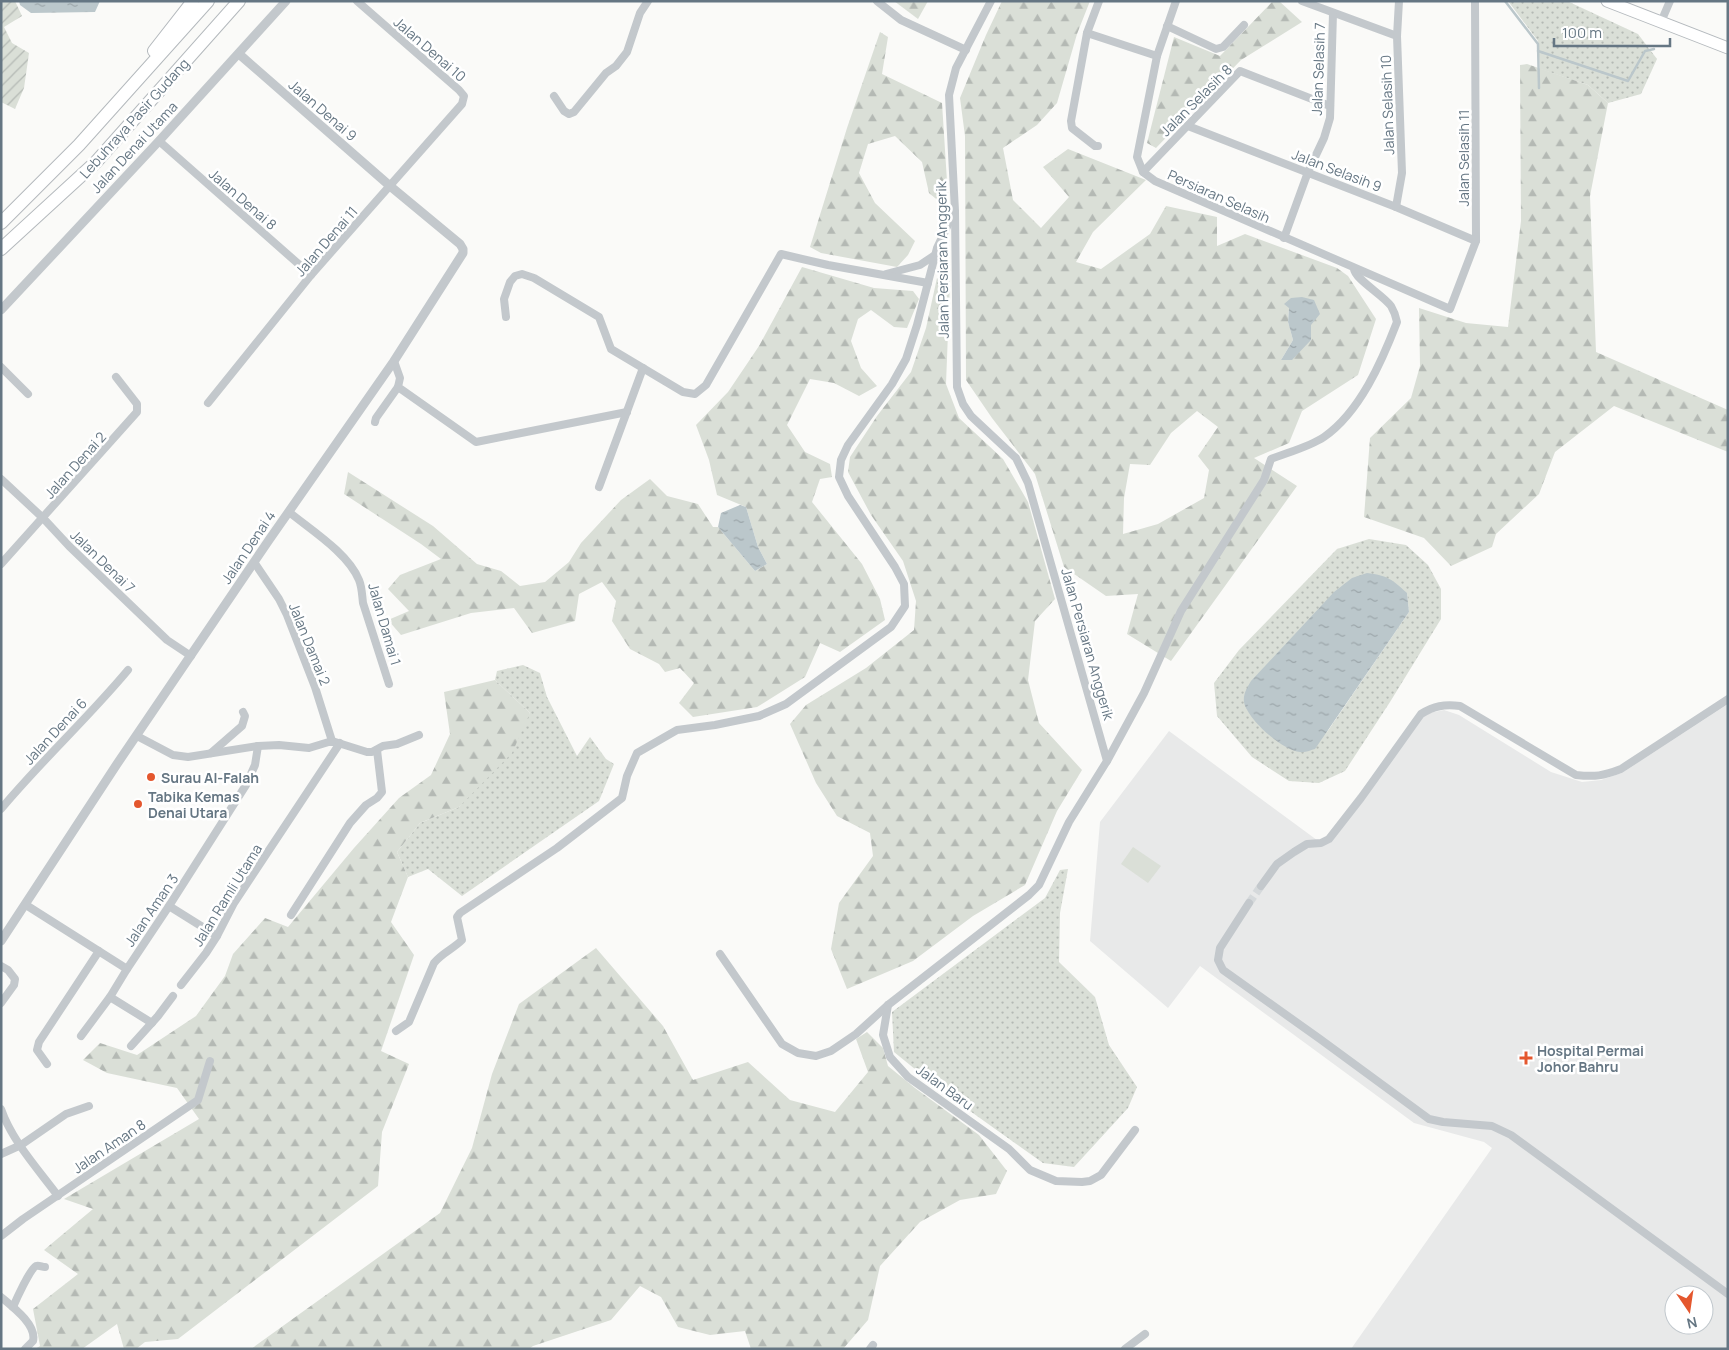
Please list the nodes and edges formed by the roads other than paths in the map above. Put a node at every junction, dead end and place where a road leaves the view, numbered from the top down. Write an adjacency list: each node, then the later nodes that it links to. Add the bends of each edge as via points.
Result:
1 (193, 1): 31 (highway)
2 (208, 1): 31 (highway, Lebuhraya Pasir Gudang)
3 (239, 1): 41 (highway, Lebuhraya Pasir Gudang, via 96,162)
4 (286, 1): 24 (street, Jalan Denai Utama)
5 (357, 1): 26 (street, Jalan Denai 10)
6 (648, 1): 27 (street, via 640,13 627,52 574,112 564,111)
7 (877, 1): 23 (street, via 901,20)
8 (991, 1): 23 (street, Jalan Persiaran Anggerik)
9 (1099, 1): 20 (street)
10 (1176, 1): 19 (street)
11 (1302, 1): 16 (street)
12 (1400, 1): 21 (street, Jalan Selasih 10)
13 (1475, 1): 40 (street, Jalan Selasih 11)
14 (1607, 1): 17 (main road)
15 (1670, 1): 17 (street)
16 (1333, 13): 21 (street); 28 (street, Jalan Selasih 7)
17 (1661, 22): 22 (main road)
18 (1244, 25): 19 (street, via 1223,48 1216,49)
19 (1167, 26): 25 (street)
20 (1087, 33): 25 (street); 32 (street, via 1072,128)
21 (1398, 36): 36 (street, Jalan Selasih 10, via 1402,173)
22 (1728, 48)
23 (966, 50): 37 (street, Jalan Persiaran Anggerik, via 956,68 949,94)
24 (239, 54): 30 (street, Jalan Denai Utama); 35 (street, Jalan Denai 9)
25 (1157, 56): 33 (street, via 1137,157)
26 (464, 96): 35 (street, Jalan Denai 11, via 462,104)
27 (554, 96)
28 (1330, 106): 29 (street, Jalan Selasih 8, via 1240,71); 34 (street, Jalan Selasih 7, via 1324,138)
29 (1188, 126): 33 (street, Jalan Selasih 8); 34 (street, Jalan Selasih 9)
30 (159, 141): 44 (street, Jalan Denai 8); 48 (street, Jalan Denai Utama)
31 (79, 145): 38 (highway, Lebuhraya Pasir Gudang)
32 (1098, 146)
33 (1143, 172): 39 (street, Persiaran Selasih, via 1155,181)
34 (1308, 172): 36 (street, Jalan Selasih 9); 39 (street, Jalan Selasih 7)
35 (390, 186): 44 (street, Jalan Denai 11); 50 (street, Jalan Denai 4, via 463,248 461,258)
36 (1396, 207): 40 (street, Jalan Selasih 9)
37 (954, 211): 42 (street); 76 (street, Jalan Persiaran Anggerik, via 957,387 971,416 1016,458 1028,483)
38 (1, 223)
39 (1284, 238): 43 (street, Persiaran Selasih)
40 (1476, 240): 47 (street, Jalan Selasih 11)
41 (1, 249)
42 (935, 254): 45 (street, via 920,265); 46 (street)
43 (1354, 269): 47 (street, Persiaran Selasih); 76 (street, via 1354,273 1385,299 1396,315 1397,322 1382,360 1343,420 1324,437 1271,458 1264,480 1181,611 1144,693)
44 (311, 275): 56 (street, Jalan Denai 11)
45 (881, 275): 46 (street); 52 (street, via 781,254 699,392 683,392)
46 (928, 283): 95 (street, via 906,359 848,445 841,460 839,477 904,584 905,606 891,627 786,704 759,716 677,730 637,753 622,798 557,848 460,913 457,917 462,940 439,956 409,1022)
47 (1450, 309)
48 (1, 310)
49 (506, 318): 52 (street, via 504,299 510,282 522,274 534,278 594,313 602,322 611,349)
50 (394, 361): 54 (street, via 400,378); 61 (street, Jalan Denai 4)
51 (1, 367): 55 (street)
52 (643, 368): 57 (street)
53 (116, 377): 62 (street, Jalan Denai 2, via 134,399 137,412)
54 (398, 387): 57 (street, via 476,442); 58 (street)
55 (28, 394)
56 (208, 403)
57 (626, 412): 60 (street)
58 (375, 422)
59 (1, 479): 62 (street, Jalan Denai 7)
60 (599, 487)
61 (289, 512): 63 (street, Jalan Denai 4); 67 (street, Jalan Damai 1, via 340,553 359,579 363,603)
62 (43, 518): 64 (street, Jalan Denai 2); 65 (street, Jalan Denai 7, via 167,640)
63 (254, 562): 65 (street, Jalan Denai 4); 72 (street, Jalan Damai 2, via 287,615)
64 (1, 564)
65 (191, 656): 70 (street, Jalan Denai 4)
66 (128, 670): 77 (street, Jalan Denai 6)
67 (389, 684)
68 (1728, 699): 78 (street, via 1621,769 1604,776 1576,775 1460,706 1433,706 1421,714 1329,838 1321,843 1307,844 1277,864)
69 (242, 712): 75 (street, via 245,716 242,726)
70 (137, 736): 75 (street, via 173,755); 80 (street, Jalan Denai 4)
71 (419, 736): 74 (street)
72 (336, 742): 73 (street, via 309,748); 74 (street, via 367,752); 83 (street, Jalan Ramli Utama, via 292,817 234,903)
73 (258, 746): 75 (street); 81 (street, Jalan Aman 3, via 254,768)
74 (377, 750): 82 (street, via 382,792 350,823)
75 (209, 754)
76 (1108, 761): 93 (street, via 1069,822 1039,886)
77 (1, 809)
78 (1261, 886)
79 (1249, 903): 108 (street, via 1220,948 1218,960 1223,970 1428,1119 1492,1126 1510,1135)
80 (26, 905): 84 (street, Jalan Denai 4); 85 (street)
81 (170, 906): 83 (street); 88 (street, Jalan Aman 3)
82 (291, 915)
83 (217, 936): 89 (street, Jalan Ramli Utama)
84 (1, 941)
85 (98, 951): 88 (street); 99 (street, via 39,1042 37,1050)
86 (720, 954): 93 (street, via 782,1044 798,1053 816,1056 831,1050 856,1034)
87 (1, 966): 92 (street, via 15,979)
88 (126, 969): 91 (street, Jalan Aman 3)
89 (181, 985)
90 (173, 996): 94 (street)
91 (110, 997): 94 (street); 96 (street, Jalan Aman 3)
92 (1, 1003)
93 (888, 1005): 102 (street, Jalan Baru, via 883,1035 890,1058 908,1077 1009,1148 1030,1170 1056,1180 1090,1181 1101,1175)
94 (152, 1023): 97 (street)
95 (396, 1031)
96 (81, 1036)
97 (131, 1046)
98 (210, 1062): 105 (street, Jalan Aman 8, via 198,1100)
99 (47, 1064)
100 (89, 1106): 103 (street, via 66,1114)
101 (1, 1109): 103 (street)
102 (1135, 1130)
103 (21, 1145): 104 (street); 105 (street)
104 (1, 1154)
105 (58, 1196): 106 (street, Jalan Aman 8)
106 (1, 1236)
107 (45, 1267): 110 (street, via 34,1267)
108 (1728, 1294)
109 (1, 1297): 110 (street)
110 (13, 1307): 112 (street, via 33,1330 33,1341)
111 (1145, 1334): 113 (street)
112 (25, 1349)
113 (1125, 1349)

